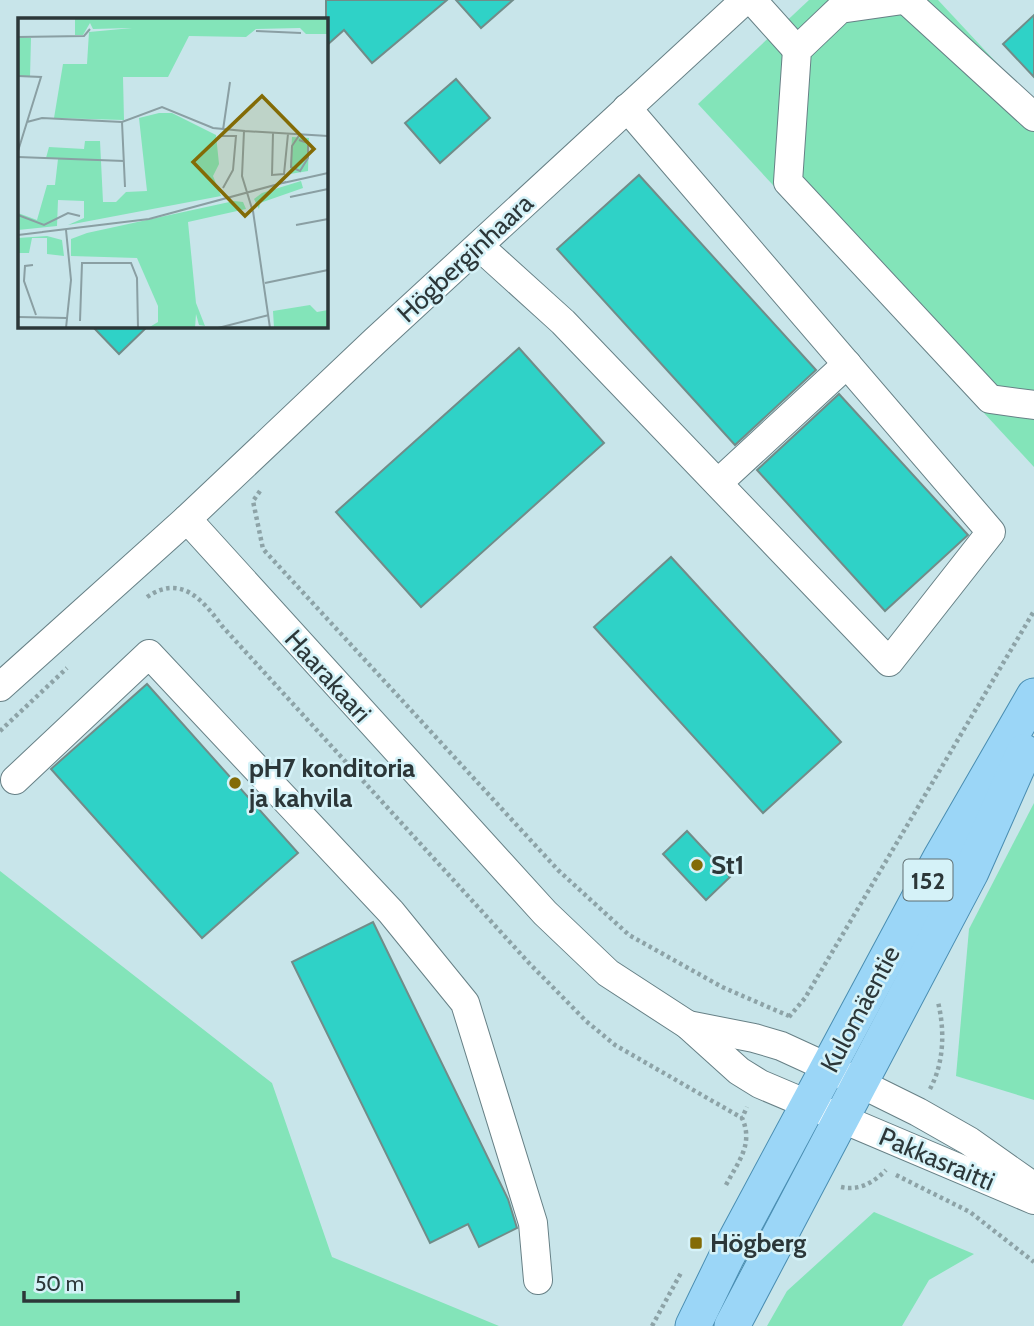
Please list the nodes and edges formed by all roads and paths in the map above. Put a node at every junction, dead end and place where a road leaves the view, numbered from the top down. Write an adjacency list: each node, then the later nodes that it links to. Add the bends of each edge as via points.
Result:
1 (745, 0): 5 (street, Högberginhaara)
2 (752, 0): 4 (street)
3 (904, 0): 4 (street, via 840,9); 6 (street)
4 (797, 50): 9 (street, via 788,182 990,399)
5 (626, 108): 7 (street, Högberginhaara); 8 (street)
6 (1034, 117)
7 (479, 246): 11 (street, via 563,322); 12 (street, Högberginhaara)
8 (847, 364): 11 (street); 11 (street, via 991,532 889,662)
9 (1034, 405)
10 (266, 483): 21 (path, via 253,501 264,550 558,870 629,935)
11 (718, 483)
12 (187, 519): 16 (street); 22 (street, Haarakaari, via 545,913 608,973)
13 (141, 600): 28 (path, via 167,587 184,589 204,602 586,1021 615,1045)
14 (1034, 611): 21 (path, via 805,998)
15 (70, 666): 19 (path)
16 (0, 687)
17 (1034, 696): 24 (main road, Kulomäentie / 152, via 940,859)
18 (1034, 729): 25 (main road, Kulomäentie / 152, via 971,872)
19 (0, 731)
20 (15, 780): 34 (street, via 149,654 391,912 465,1003 533,1223)
21 (789, 1016): 23 (path)
22 (688, 1026): 23 (street, Haarakaari); 26 (street, Haarakaari)
23 (780, 1046): 24 (street, Haarakaari)
24 (829, 1068): 25 (street, Pakkasraitti); 27 (main road, Kulomäentie / 152)
25 (861, 1083): 29 (main road, Kulomäentie / 152); 31 (street, Pakkasraitti, via 969,1141)
26 (760, 1084): 27 (street, Haarakaari); 28 (path)
27 (809, 1105): 29 (street, Pakkasraitti); 36 (main road, Kulomäentie / 152)
28 (742, 1118): 30 (path, via 748,1142)
29 (841, 1119): 32 (street, Pakkasraitti); 37 (main road, Kulomäentie / 152)
30 (724, 1188)
31 (1034, 1188)
32 (1034, 1200)
33 (685, 1264): 35 (path)
34 (538, 1280)
35 (652, 1326)
36 (693, 1326)
37 (732, 1326)

